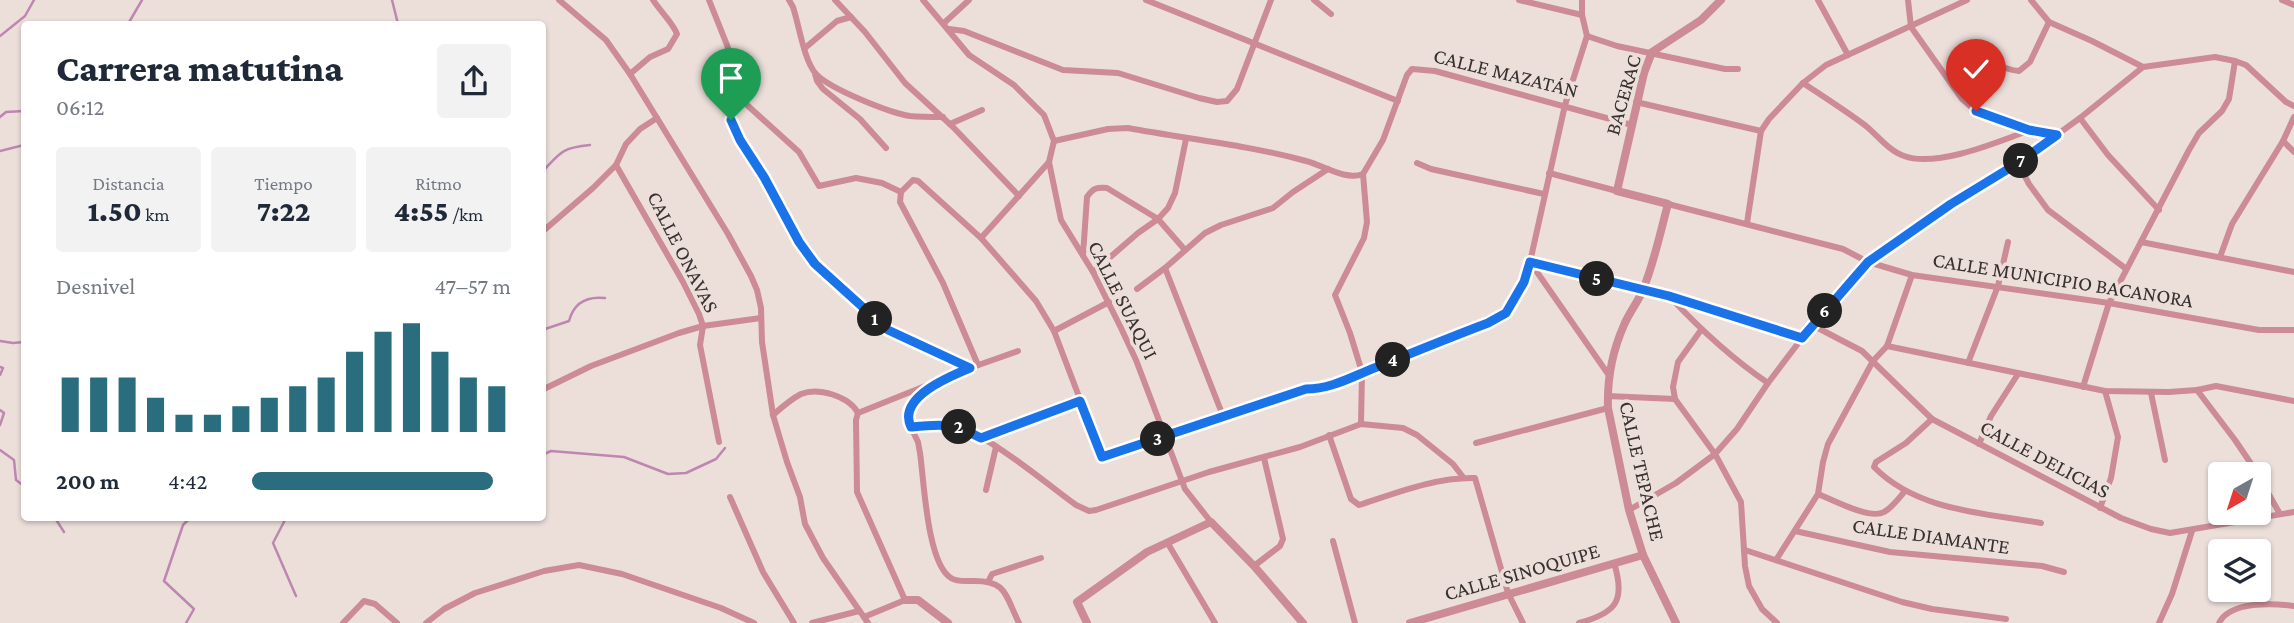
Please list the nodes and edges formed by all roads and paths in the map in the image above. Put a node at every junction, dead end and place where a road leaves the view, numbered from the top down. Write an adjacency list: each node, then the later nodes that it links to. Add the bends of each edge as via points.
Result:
1 (653, 0): 36 (street, via 677,34 668,49)
2 (709, 0): 35 (street)
3 (789, 0): 28 (street)
4 (835, 0): 22 (street)
5 (923, 0): 24 (street)
6 (969, 0): 24 (street)
7 (1146, 0): 27 (street)
8 (1271, 0): 27 (street)
9 (1314, 0): 20 (street)
10 (1518, 0): 21 (street)
11 (1582, 0): 21 (street)
12 (1721, 0): 30 (street, BACERAC, via 1701,20)
13 (1818, 0): 31 (street)
14 (1908, 0): 25 (street)
15 (1967, 0): 25 (street)
16 (2031, 0): 23 (street)
17 (2283, 0): 19 (street)
18 (563, 1): 36 (street, via 606,40)
19 (2294, 5)
20 (1331, 14)
21 (1582, 15): 26 (street)
22 (851, 17): 28 (street, via 837,21); 44 (street, via 905,83)
23 (2049, 22): 29 (street, via 2031,62 2019,71 1999,65); 33 (street)
24 (947, 26): 27 (street, via 1063,70 1118,73 1217,102 1227,101 1237,89); 54 (street, via 969,55 1014,85 1044,115)
25 (1911, 27): 31 (street); 50 (street, via 1962,99 1976,111)
26 (1587, 36): 30 (street); 41 (street)
27 (1255, 45): 39 (street)
28 (805, 48): 37 (street)
29 (1987, 48)
30 (1652, 52): 34 (street); 40 (street, BACERAC)
31 (1848, 55): 38 (street)
32 (2235, 61): 33 (street, via 2215,57); 42 (street); 70 (street, via 2229,99 2199,133)
33 (2143, 67): 47 (street)
34 (1738, 69)
35 (735, 70): 66 (street, via 750,108 799,152 819,186 856,178); 105 (street, via 730,105 734,130 809,258 888,330)
36 (630, 74): 46 (street)
37 (816, 74): 44 (street, via 838,89 892,111); 56 (street, via 823,89)
38 (1803, 83): 50 (street, via 1853,116 1892,150 1914,159 1949,157); 51 (street)
39 (1398, 101): 41 (street, CALLE MAZATÁN, via 1412,69); 64 (street)
40 (1636, 102): 49 (street, BACERAC); 51 (street)
41 (1565, 105): 49 (street, CALLE MAZATÁN); 63 (street)
42 (2294, 106)
43 (982, 110): 48 (street)
44 (943, 117): 48 (street)
45 (2294, 117): 55 (street)
46 (657, 118): 61 (street, via 626,144); 93 (street, via 751,276)
47 (2080, 118): 52 (street); 70 (street)
48 (950, 124): 68 (street)
49 (1632, 125): 65 (street, BACERAC)
50 (2029, 130): 52 (street)
51 (1761, 131): 72 (street)
52 (2057, 135): 60 (street)
53 (1186, 139): 54 (street, via 1128,128); 62 (street, via 1281,154); 71 (street, via 1175,193)
54 (1054, 141): 58 (street, CALLE SUAQUI)
55 (2283, 141): 57 (street); 79 (street, via 2232,224)
56 (886, 148)
57 (2294, 152)
58 (1049, 162): 68 (street); 78 (street, CALLE SUAQUI, via 1061,220)
59 (1417, 163): 67 (street)
60 (2018, 163): 81 (street); 83 (street, via 2048,209)
61 (616, 165): 73 (street); 95 (street, CALLE ONAVAS)
62 (1328, 169): 64 (street, via 1347,176); 77 (street, via 1273,208 1221,225)
63 (1549, 173): 65 (street); 67 (street)
64 (1363, 174): 106 (street, via 1364,237 1335,295)
65 (1617, 191): 69 (street)
66 (901, 192): 74 (street, via 911,180 918,181); 104 (street, via 900,202 943,283)
67 (1544, 194): 80 (street)
68 (1019, 196): 74 (street)
69 (1668, 204): 72 (street, CALLE MUNICIPIO BACANORA); 89 (street, CALLE TEPACHE)
70 (2159, 210): 76 (street)
71 (1158, 219): 77 (street); 78 (street, via 1107,188 1097,187 1087,197); 84 (street)
72 (1747, 223): 81 (street, CALLE MUNICIPIO BACANORA, via 1843,249)
73 (546, 228)
74 (981, 238): 98 (street, via 1028,290)
75 (2008, 242): 87 (street)
76 (2141, 242): 79 (street); 83 (street)
77 (1185, 250): 82 (street)
78 (1083, 255): 84 (street, CALLE SUAQUI)
79 (2220, 257): 85 (street)
80 (1530, 262): 89 (street); 106 (street, via 1506,313); 107 (street)
81 (1868, 262): 86 (street, CALLE MUNICIPIO BACANORA); 94 (street)
82 (1165, 268): 88 (street); 123 (street)
83 (2125, 268): 92 (street)
84 (1093, 272): 91 (street, CALLE SUAQUI)
85 (2294, 272)
86 (1912, 275): 87 (street, CALLE MUNICIPIO BACANORA); 100 (street)
87 (1998, 286): 92 (street, CALLE MUNICIPIO BACANORA); 103 (street)
88 (1137, 289)
89 (1642, 291): 90 (street); 107 (street, CALLE TEPACHE, via 1625,323)
90 (1669, 296): 96 (street); 99 (street)
91 (1109, 302): 98 (street); 128 (street, CALLE SUAQUI)
92 (2109, 303): 97 (street, CALLE MUNICIPIO BACANORA, via 2259,330); 111 (street)
93 (761, 318): 95 (street); 121 (street)
94 (1812, 325): 99 (street); 102 (street, CALLE DELICIAS)
95 (703, 326): 112 (street, via 601,362); 130 (street, CALLE ONAVAS, via 700,345)
96 (1701, 330): 110 (street); 117 (street, via 1678,362)
97 (2294, 330)
98 (1054, 331): 118 (street)
99 (1802, 338): 110 (street)
100 (1887, 346): 102 (street); 103 (street)
101 (1018, 351): 104 (street)
102 (1873, 360): 124 (street, CALLE DELICIAS); 142 (street, via 1828,444)
103 (1968, 363): 108 (street)
104 (978, 365): 105 (street)
105 (970, 368): 109 (street)
106 (1362, 372): 123 (street, via 1336,385 1306,389); 125 (street)
107 (1608, 374): 116 (street, CALLE TEPACHE)
108 (2018, 374): 111 (street); 132 (street, via 1990,416)
109 (941, 380): 122 (street); 126 (street, via 910,407 907,419)
110 (1768, 383): 134 (street)
111 (2083, 387): 114 (street)
112 (546, 388)
113 (2197, 390): 115 (street); 119 (street, via 2217,386); 137 (street)
114 (2105, 391): 115 (street); 145 (street, via 2118,437)
115 (2151, 393): 136 (street)
116 (1607, 396): 117 (street); 120 (street, CALLE TEPACHE)
117 (1675, 399): 134 (street)
118 (1080, 401): 128 (street, via 1102,457); 129 (street)
119 (2294, 401)
120 (1608, 408): 131 (street); 146 (street, CALLE TEPACHE)
121 (773, 415): 122 (street, via 804,393 817,392 848,402); 166 (street, via 808,533)
122 (857, 416): 164 (street, via 857,492)
123 (1223, 416): 128 (street)
124 (1932, 419): 132 (street, CALLE DELICIAS); 141 (street, via 1906,443 1876,461 1874,467)
125 (1361, 424): 127 (street); 138 (street, via 1403,428 1417,435 1454,464)
126 (911, 427): 129 (street, via 944,424); 162 (street, via 920,453 932,545 942,570 959,581)
127 (1329, 435): 135 (street); 138 (street, via 1351,499 1359,505)
128 (1164, 437): 139 (street, CALLE SUAQUI)
129 (981, 438): 133 (street)
130 (719, 442)
131 (1476, 443)
132 (1979, 444): 145 (street, CALLE DELICIAS)
133 (996, 447): 139 (street, via 1089,511); 140 (street)
134 (1715, 454): 146 (street); 155 (street, via 1741,502)
135 (1265, 458): 139 (street); 160 (street, via 1283,539)
136 (2165, 460)
137 (2249, 462)
138 (1463, 477): 163 (street, via 1475,478)
139 (1181, 481): 149 (street, CALLE SUAQUI)
140 (986, 490)
141 (1905, 491): 142 (street, via 1885,512 1877,514); 150 (street, via 1942,506)
142 (1818, 494): 151 (street)
143 (730, 497): 172 (street, via 763,572)
144 (2272, 500): 148 (street)
145 (2100, 508): 152 (street, CALLE DELICIAS, via 2161,532)
146 (1629, 510): 156 (street, CALLE TEPACHE)
147 (2294, 512): 148 (street, CALLE DELICIAS)
148 (2280, 514): 152 (street, CALLE DELICIAS)
149 (1211, 523): 154 (street); 160 (street, CALLE SUAQUI)
150 (2041, 523)
151 (1795, 531): 158 (street); 161 (street, CALLE DIAMANTE, via 1890,552)
152 (2192, 531): 185 (street)
153 (1332, 541): 179 (street)
154 (1167, 542): 176 (street, via 1077,602); 177 (street)
155 (1745, 550): 158 (street); 184 (street, via 1749,586 1762,609)
156 (1643, 555): 159 (street, CALLE SINOQUIPE); 183 (street, CALLE TEPACHE)
157 (1041, 558): 162 (street, via 992,574)
158 (1776, 560): 167 (street, via 1902,602)
159 (1614, 563): 163 (street, CALLE SINOQUIPE); 182 (street, via 1619,581 1614,604 1600,617)
160 (1254, 566): 178 (street, CALLE SUAQUI)
161 (2064, 572)
162 (989, 580): 175 (street, via 999,585)
163 (1508, 593): 180 (street, CALLE SINOQUIPE); 181 (street)
164 (905, 600): 166 (street); 174 (street, via 918,600)
165 (2294, 606): 186 (street, via 2265,603 2247,607 2226,614)
166 (864, 617): 173 (street)
167 (2006, 619)
168 (343, 623): 169 (street, via 364,601 375,604)
169 (397, 623)
170 (426, 623): 171 (street, via 475,593 579,565 635,578)
171 (754, 623)
172 (794, 623)
173 (812, 623)
174 (948, 623)
175 (1019, 623)
176 (1087, 623)
177 (1215, 623)
178 (1303, 623)
179 (1355, 623)
180 (1410, 623)
181 (1523, 623)
182 (1578, 623)
183 (1676, 623)
184 (1777, 623)
185 (2159, 623)
186 (2219, 623)

